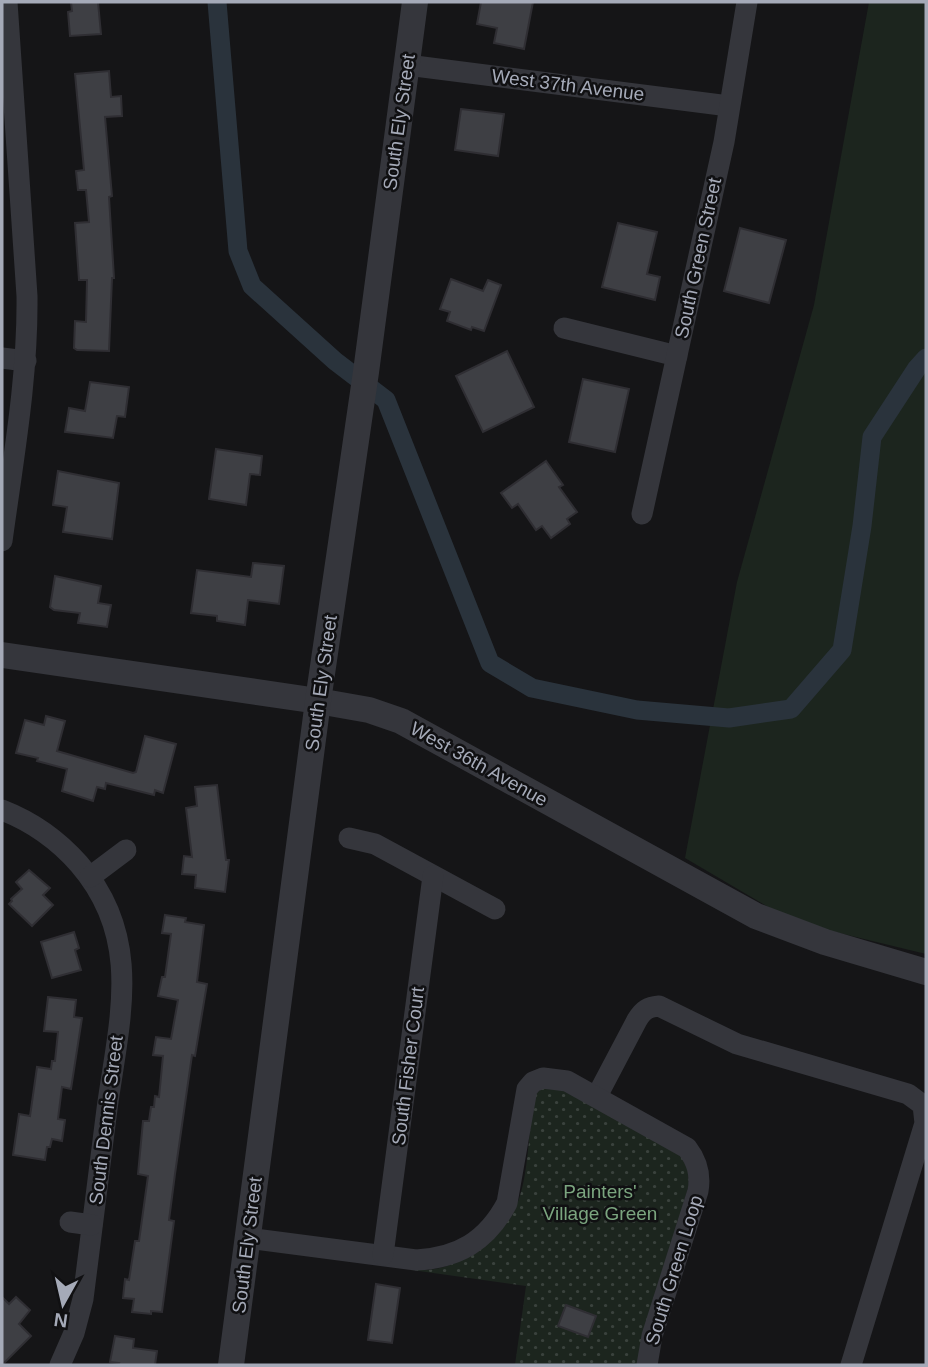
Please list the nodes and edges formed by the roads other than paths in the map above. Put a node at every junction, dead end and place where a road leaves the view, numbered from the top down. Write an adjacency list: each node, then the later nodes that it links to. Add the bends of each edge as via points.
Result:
1 (7, 2): 9 (street, via 27,296)
2 (415, 2): 4 (street, South Ely Street)
3 (747, 2): 5 (street, South Green Street)
4 (407, 65): 5 (street, West 37th Avenue); 13 (street, South Ely Street)
5 (729, 106): 7 (street, South Green Street)
6 (564, 328): 7 (street)
7 (677, 356): 10 (street, South Green Street)
8 (2, 358): 9 (street)
9 (26, 362): 11 (street)
10 (642, 513)
11 (2, 541)
12 (2, 655): 13 (street, West 36th Avenue)
13 (318, 701): 20 (street, West 36th Avenue, via 401,721 756,916); 24 (street, South Ely Street)
14 (2, 810): 18 (street, South Dennis Street, via 49,834)
15 (349, 838): 17 (street, via 375,844)
16 (126, 850): 18 (street)
17 (433, 876): 19 (street); 25 (street, South Fisher Court)
18 (90, 877): 23 (street, South Dennis Street, via 114,920 123,981)
19 (495, 909)
20 (926, 972)
21 (597, 1096): 25 (street, South Green Loop, via 555,1078 533,1082 523,1098 507,1203 498,1220 476,1242 435,1259); 28 (street, South Green Loop, via 687,1147 700,1180); 29 (street, via 643,1011 659,1006 737,1044 908,1094 923,1105 925,1123)
22 (70, 1222): 23 (street)
23 (92, 1225): 26 (street, South Dennis Street, via 81,1308)
24 (248, 1238): 25 (street); 27 (street, South Ely Street)
25 (383, 1255)
26 (60, 1365)
27 (231, 1365)
28 (647, 1365)
29 (851, 1365)

